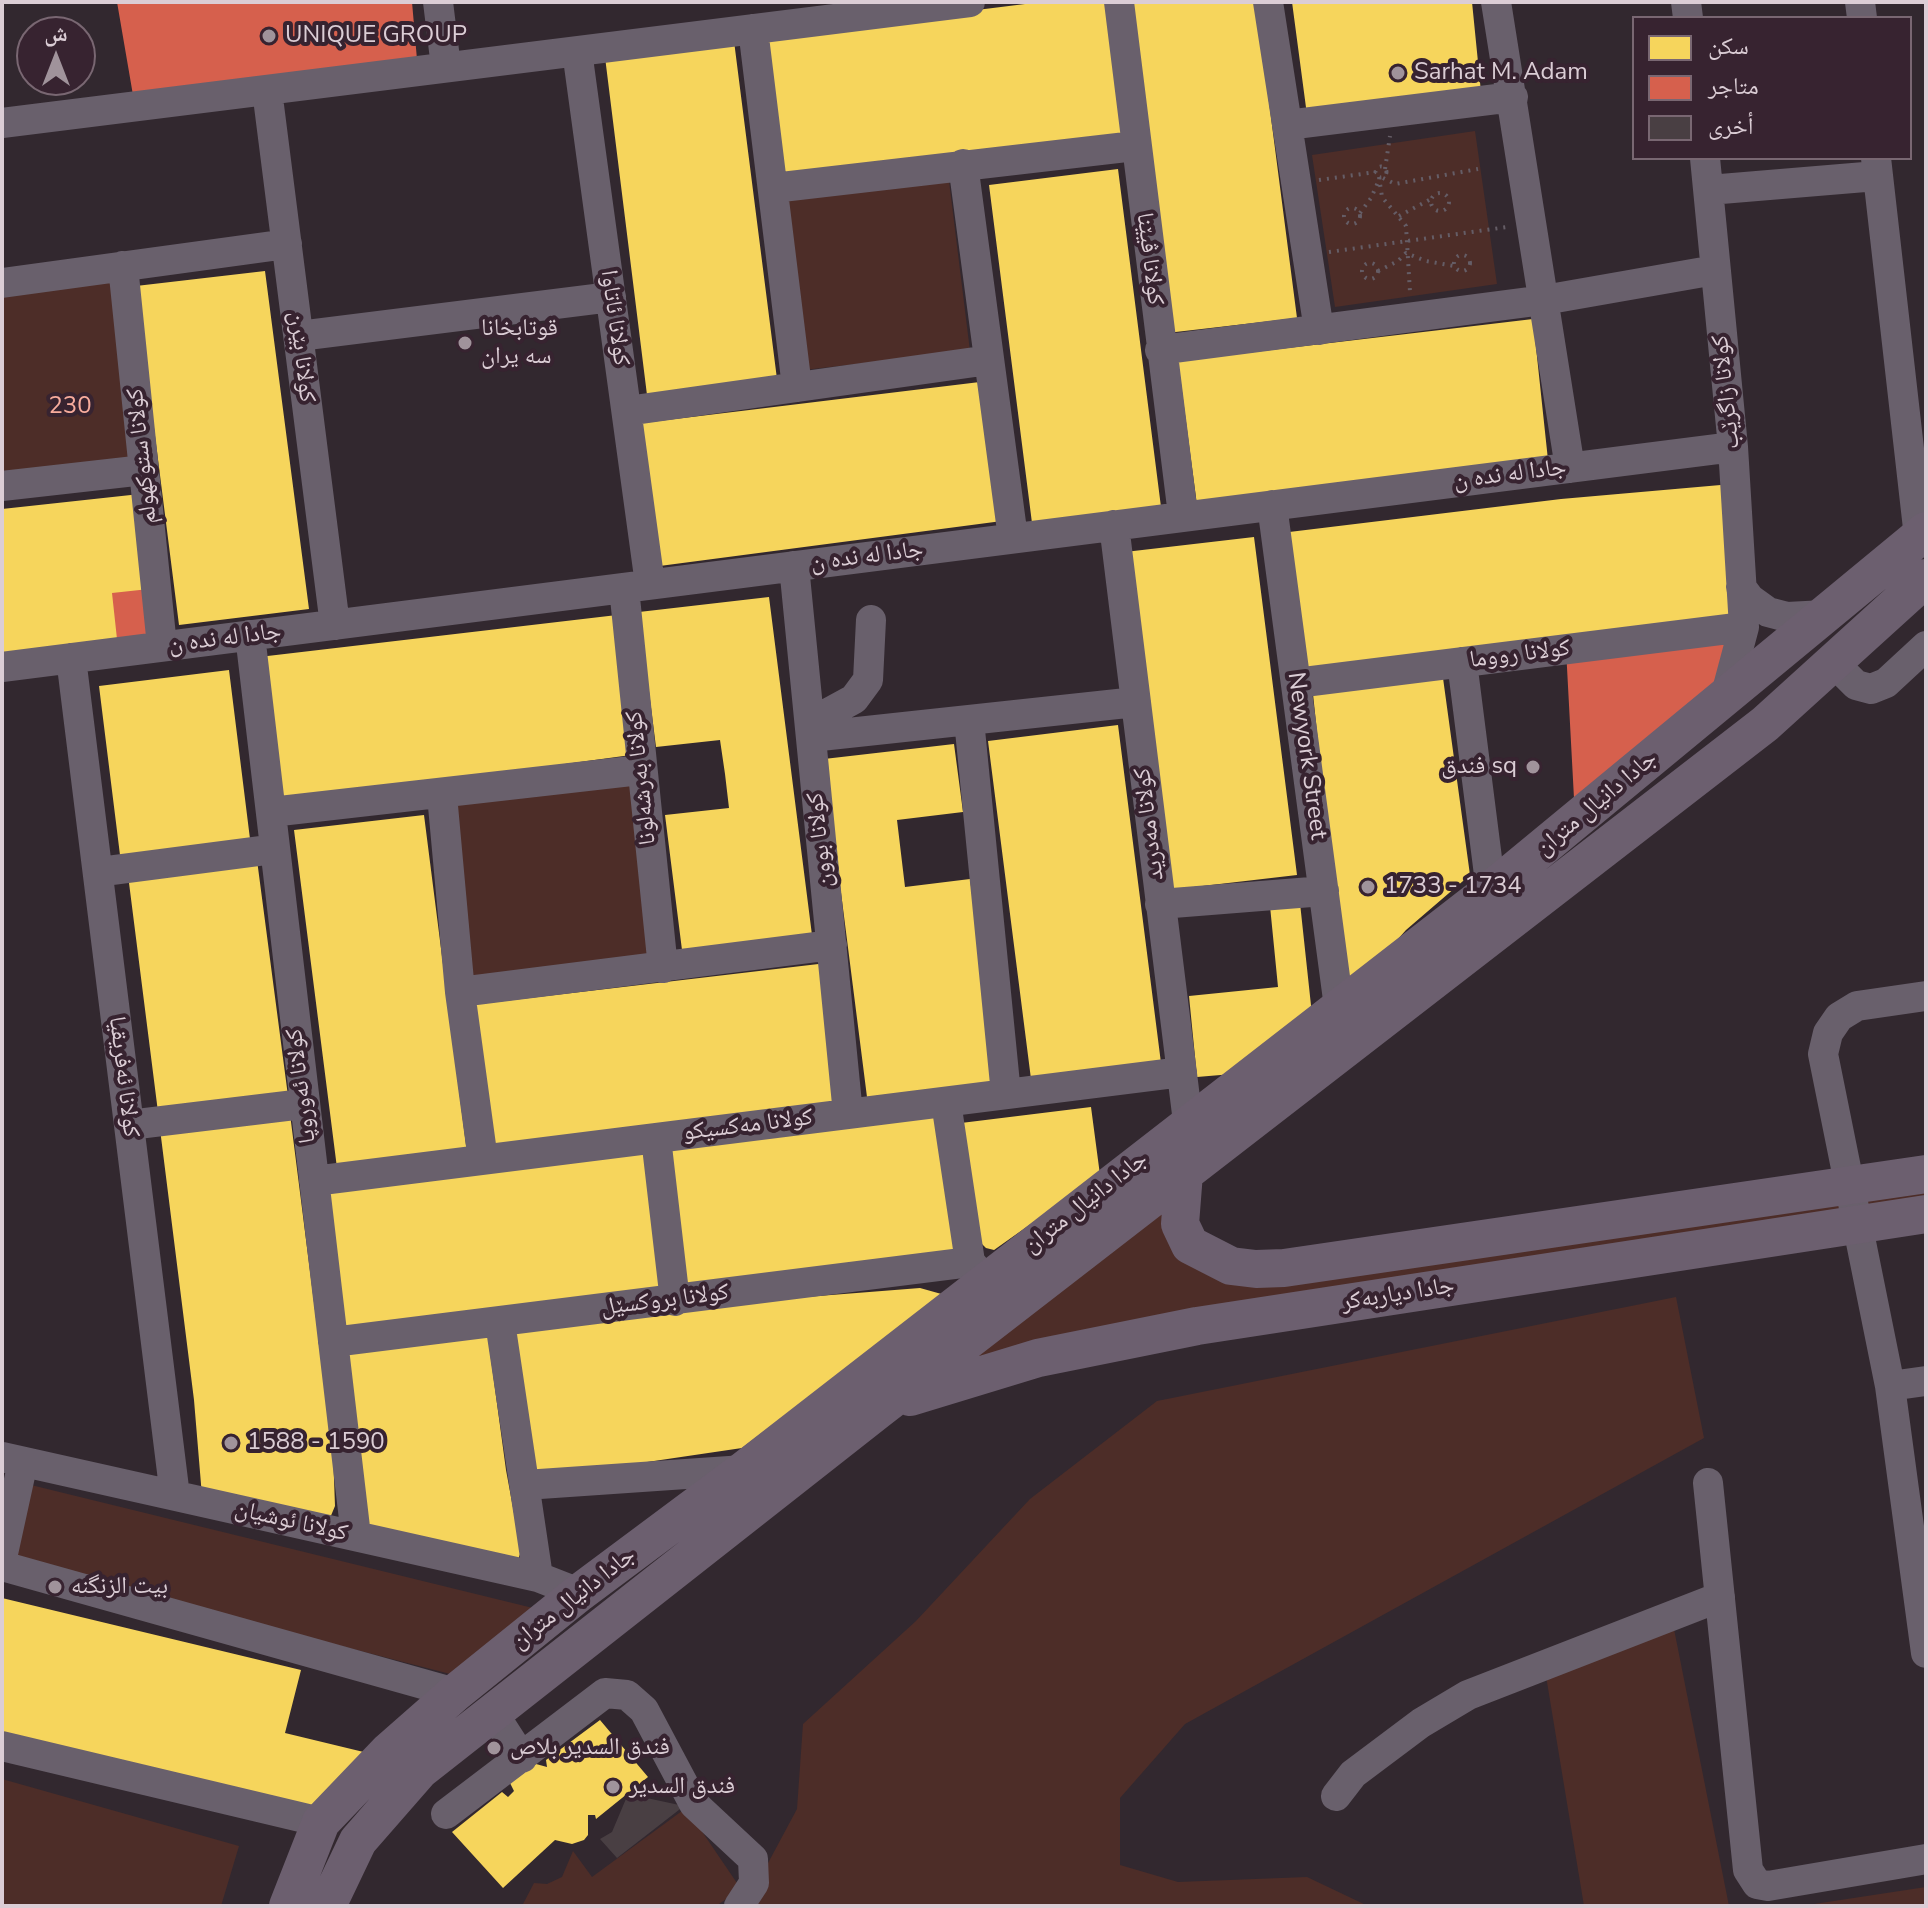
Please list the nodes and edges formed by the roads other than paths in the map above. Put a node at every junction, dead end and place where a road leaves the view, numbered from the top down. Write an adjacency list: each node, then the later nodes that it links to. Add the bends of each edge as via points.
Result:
1 (438, 2): 8 (street)
2 (970, 2): 6 (street)
3 (1119, 2): 13 (street, كولانا ڤیێنا)
4 (1268, 2): 12 (street)
5 (1496, 2): 10 (street)
6 (753, 29): 7 (street); 17 (street)
7 (577, 51): 8 (street); 23 (street, كولانا ئاتاوا)
8 (446, 67): 9 (street)
9 (267, 90): 11 (street); 19 (street, كولانا بێرن)
10 (1513, 97): 12 (street); 24 (street)
11 (2, 123)
12 (1287, 125): 25 (street)
13 (1135, 146): 15 (street); 27 (street, كولانا ڤیێنا)
14 (1705, 160): 18 (street, كولانا زاگرێب)
15 (963, 164): 17 (street); 28 (street)
16 (1876, 167): 18 (street); 38 (street)
17 (773, 188): 29 (street)
18 (1709, 190): 21 (street, كولانا زاگرێب)
19 (287, 244): 20 (street); 26 (street, كولانا بێرن)
20 (123, 266): 22 (street); 33 (street, كولانا ستوكهولم)
21 (1715, 270): 24 (street); 31 (street, كولانا زاگرێب)
22 (2, 283)
23 (611, 297): 26 (street); 30 (street, كولانا ئاتاوا)
24 (1544, 300): 25 (street); 32 (street)
25 (1319, 330): 27 (street)
26 (299, 336): 46 (street, كولانا بێرن)
27 (1160, 350): 36 (street, كولانا ڤیێنا)
28 (989, 360): 29 (street); 39 (street)
29 (797, 387): 30 (street)
30 (627, 411): 41 (street, كولانا ئاتاوا)
31 (1733, 447): 32 (street, جادا له نده ن); 42 (street, كولانا زاگرێب)
32 (1570, 468): 35 (street, جادا له نده ن)
33 (144, 470): 34 (street); 49 (street, كولانا ستوكهولم)
34 (2, 486)
35 (1272, 505): 36 (street, جادا له نده ن); 55 (street, Newyork Street)
36 (1183, 515): 37 (street, جادا له نده ن)
37 (1114, 525): 39 (street, جادا له نده ن); 57 (street, كولانا مه‌درید)
38 (1923, 534): 44 (main road, جادا دانيال متران)
39 (1013, 538): 40 (street, جادا له نده ن)
40 (794, 566): 41 (street, جادا له نده ن); 59 (street, كولانا بوون)
41 (637, 586): 46 (street, جادا له نده ن); 60 (street, كولانا به‌رشه‌لونا)
42 (1741, 587): 44 (street, via 1768,612); 47 (street, كولانا زاگرێب)
43 (1922, 589): 53 (main road, جادا دانيال متران)
44 (1825, 615): 56 (main road, جادا دانيال متران)
45 (871, 620): 59 (street, via 868,680 854,699)
46 (335, 625): 48 (street, جادا له نده ن)
47 (1744, 627): 52 (street, كولانا رووما); 56 (street, كولانا زاگرێب)
48 (250, 635): 49 (street, جادا له نده ن); 62 (street, كولانا ئه‌وروپا)
49 (162, 646): 51 (street, جادا له نده ن)
50 (1926, 646): 53 (street, via 1886,683 1871,689 1856,685)
51 (71, 658): 54 (street, جادا له نده ن); 64 (street, كولانا ئه‌فریقیا)
52 (1462, 662): 55 (street, كولانا رووما); 65 (street)
53 (1834, 663): 82 (main road, جادا دانيال متران, via 1765,724)
54 (2, 667)
55 (1296, 683): 66 (street, Newyork Street)
56 (1725, 698): 65 (main road, جادا دانيال متران)
57 (1136, 702): 58 (street); 67 (street, كولانا مه‌درید)
58 (969, 720): 59 (street); 74 (street)
59 (810, 730): 68 (street, كولانا بوون)
60 (640, 770): 61 (street); 69 (street, كولانا به‌رشه‌لونا)
61 (442, 795): 62 (street); 70 (street)
62 (271, 812): 63 (street, كولانا ئه‌وروپا)
63 (275, 849): 64 (street); 76 (street, كولانا ئه‌وروپا)
64 (98, 872): 79 (street, كولانا ئه‌فریقیا)
65 (1491, 890): 72 (main road, جادا دانيال متران)
66 (1324, 891): 67 (street); 72 (street, Newyork Street)
67 (1160, 904): 73 (street, كولانا مه‌درید)
68 (832, 945): 69 (street); 77 (street, كولانا بوون)
69 (663, 968): 70 (street)
70 (460, 992): 81 (street)
71 (1926, 996): 85 (street, via 1857,1006 1839,1017 1828,1033 1823,1054)
72 (1339, 1007): 78 (main road, جادا دانيال متران)
73 (1182, 1072): 74 (street, كولانا مەکسیکو); 78 (street, كولانا مه‌درید)
74 (1006, 1094): 75 (street, كولانا مەکسیکو)
75 (946, 1102): 77 (street, كولانا مەکسیکو); 88 (street)
76 (303, 1104): 79 (street); 84 (street, كولانا ئه‌وروپا)
77 (848, 1114): 80 (street, كولانا مەکسیکو)
78 (1188, 1122): 88 (main road, جادا دانيال متران)
79 (129, 1125): 99 (street, كولانا ئه‌فریقیا)
80 (656, 1138): 81 (street, كولانا مەکسیکو); 89 (street)
81 (483, 1160): 84 (street, كولانا مەکسیکو)
82 (1184, 1173): 85 (main road, جادا دیاربه‌كر, via 1180,1224 1190,1245 1231,1266 1256,1269); 94 (main road, جادا دانيال متران)
83 (1926, 1174): 85 (main road, جادا دیاربه‌كر)
84 (314, 1181): 91 (street, كولانا ئه‌وروپا)
85 (1851, 1186): 87 (street)
86 (1926, 1214): 87 (main road, جادا دیاربه‌كر)
87 (1858, 1223): 93 (street); 94 (main road, جادا دیاربه‌كر, via 1088,1346 987,1371)
88 (979, 1272): 89 (street, كولانا بروکسێل); 96 (main road, جادا دانيال متران)
89 (675, 1301): 90 (street, كولانا بروکسێل)
90 (500, 1322): 91 (street, كولانا بروکسێل); 98 (street)
91 (333, 1342): 100 (street, كولانا ئه‌وروپا)
92 (1926, 1381): 93 (street)
93 (1890, 1386): 107 (street)
94 (878, 1410): 108 (main road, جادا دانيال متران)
95 (12, 1460): 99 (street, كولانا ئوشيان); 101 (street)
96 (744, 1470): 98 (street); 104 (main road, جادا دانيال متران)
97 (1708, 1483): 105 (street)
98 (525, 1485): 103 (street)
99 (175, 1496): 100 (street, كولانا ئوشيان)
100 (356, 1536): 103 (street, كولانا ئوشيان)
101 (2, 1558)
102 (2, 1566): 109 (street)
103 (538, 1577): 104 (street, كولانا ئوشيان)
104 (579, 1593): 106 (main road, جادا دانيال متران)
105 (1720, 1597): 113 (street, via 1468,1695 1353,1774); 116 (street, via 1748,1870 1757,1884)
106 (517, 1643): 108 (main road); 109 (main road, جادا دانيال متران)
107 (1926, 1653)
108 (543, 1674): 110 (main road, جادا دانيال متران)
109 (455, 1693): 115 (main road, جادا دانيال متران)
110 (493, 1713): 112 (street); 118 (main road, جادا دانيال متران, via 420,1770 358,1841)
111 (2, 1746): 115 (street)
112 (522, 1758): 114 (street); 119 (street, via 605,1693 627,1695 644,1710 694,1804 753,1859 754,1883)
113 (1336, 1796)
114 (446, 1814)
115 (321, 1822): 117 (main road, جادا دانيال متران)
116 (1926, 1859)
117 (288, 1906)
118 (327, 1906)
119 (739, 1906)

